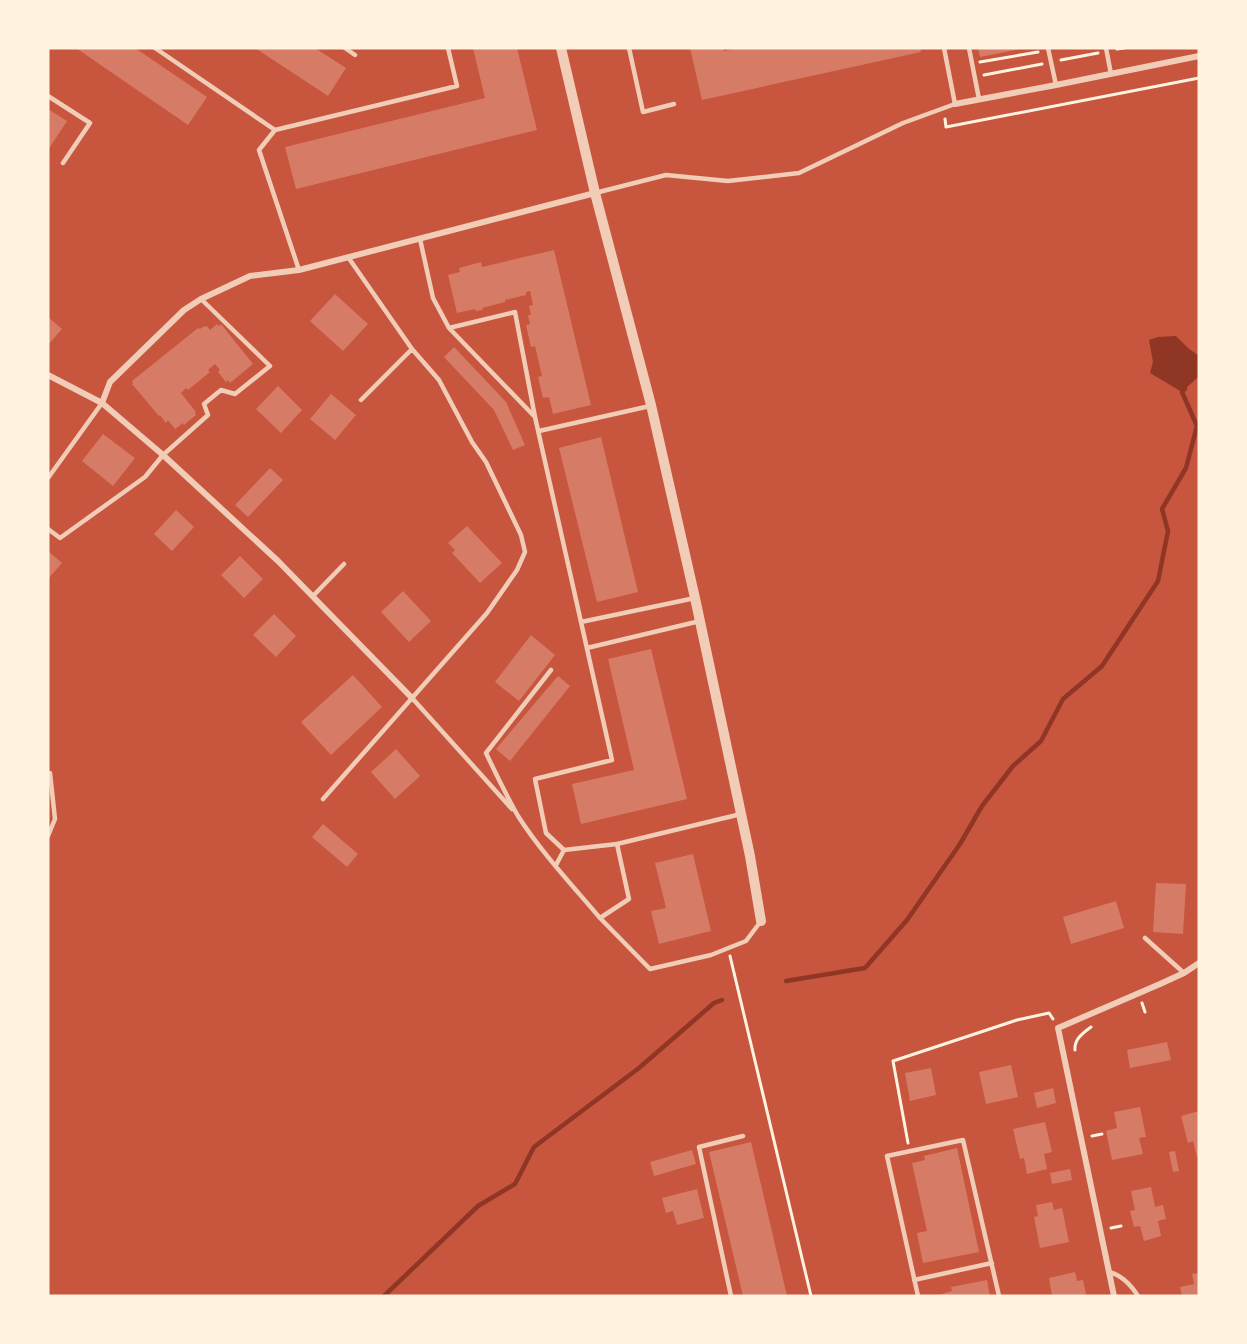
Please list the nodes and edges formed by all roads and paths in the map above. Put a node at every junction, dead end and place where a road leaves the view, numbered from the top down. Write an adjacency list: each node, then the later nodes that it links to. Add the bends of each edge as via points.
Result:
1 (155, 48): 24 (lane)
2 (345, 48): 11 (lane)
3 (447, 48): 24 (lane, via 457,86)
4 (561, 48): 26 (street)
5 (629, 48): 21 (lane, via 643,112)
6 (944, 48): 22 (lane)
7 (969, 48): 14 (lane)
8 (1124, 48): 10 (path)
9 (1048, 49): 13 (lane); 14 (path)
10 (1106, 50): 13 (path); 15 (lane)
11 (355, 55)
12 (1199, 56): 15 (street)
13 (1051, 62): 16 (path); 18 (lane)
14 (972, 63): 16 (lane)
15 (1111, 74): 18 (street)
16 (975, 76): 20 (lane)
17 (1199, 78): 23 (path, via 946,127)
18 (1056, 85): 20 (street)
19 (48, 96): 25 (lane, via 90,123)
20 (979, 99): 22 (street)
21 (674, 104)
22 (955, 104): 23 (lane)
23 (943, 108): 26 (lane, via 799,173 728,181 666,176)
24 (275, 130): 29 (lane, via 259,150)
25 (63, 163)
26 (595, 193): 27 (street); 36 (street)
27 (420, 239): 28 (street); 31 (lane, via 433,298)
28 (348, 257): 29 (street); 32 (lane)
29 (298, 270): 30 (street, via 250,276)
30 (201, 299): 35 (street, via 166,325 110,382); 39 (lane, via 270,366 235,394 221,390 204,404 208,416)
31 (449, 328): 37 (lane); 37 (lane, via 514,312)
32 (412, 348): 34 (lane); 49 (lane, via 439,380 486,462 521,535 525,552 487,613)
33 (48, 375): 35 (street)
34 (361, 400)
35 (102, 403): 39 (street); 40 (lane)
36 (651, 405): 38 (lane); 44 (street)
37 (535, 417): 38 (lane)
38 (539, 431): 46 (lane)
39 (163, 455): 41 (lane, via 145,477 60,538); 43 (street)
40 (48, 478)
41 (48, 529)
42 (344, 564): 43 (lane)
43 (313, 596): 49 (street)
44 (695, 598): 45 (street); 46 (lane)
45 (700, 621): 47 (lane); 52 (street)
46 (581, 622): 47 (lane)
47 (586, 648): 56 (lane, via 612,759 535,779 546,833)
48 (551, 670): 53 (lane, via 486,753)
49 (412, 698): 51 (lane); 53 (lane)
50 (48, 773): 54 (lane, via 54,819)
51 (323, 799)
52 (741, 814): 55 (lane); 59 (street)
53 (518, 816): 57 (lane)
54 (48, 836)
55 (617, 844): 56 (lane); 58 (lane, via 628,899)
56 (564, 850): 57 (lane)
57 (556, 865): 58 (lane)
58 (600, 918): 61 (lane, via 650,969)
59 (761, 921): 61 (lane, via 747,941)
60 (1145, 938): 63 (lane)
61 (729, 948): 77 (path)
62 (1199, 963): 63 (street)
63 (1184, 973): 65 (street)
64 (1090, 1027): 66 (path, via 1076,1042)
65 (1058, 1028): 68 (path, via 1049,1013 893,1061); 74 (street)
66 (1077, 1060)
67 (743, 1136): 76 (lane, via 699,1147)
68 (909, 1151): 73 (lane, via 963,1140); 75 (lane, via 887,1156)
69 (1109, 1220): 71 (path)
70 (1121, 1226): 71 (path)
71 (1111, 1228): 72 (path)
72 (1113, 1238)
73 (992, 1263): 75 (lane); 79 (lane)
74 (1109, 1272): 80 (street); 81 (lane, via 1127,1282)
75 (914, 1280): 78 (lane)
76 (732, 1296)
77 (811, 1296)
78 (918, 1296)
79 (999, 1296)
80 (1114, 1296)
81 (1138, 1296)

